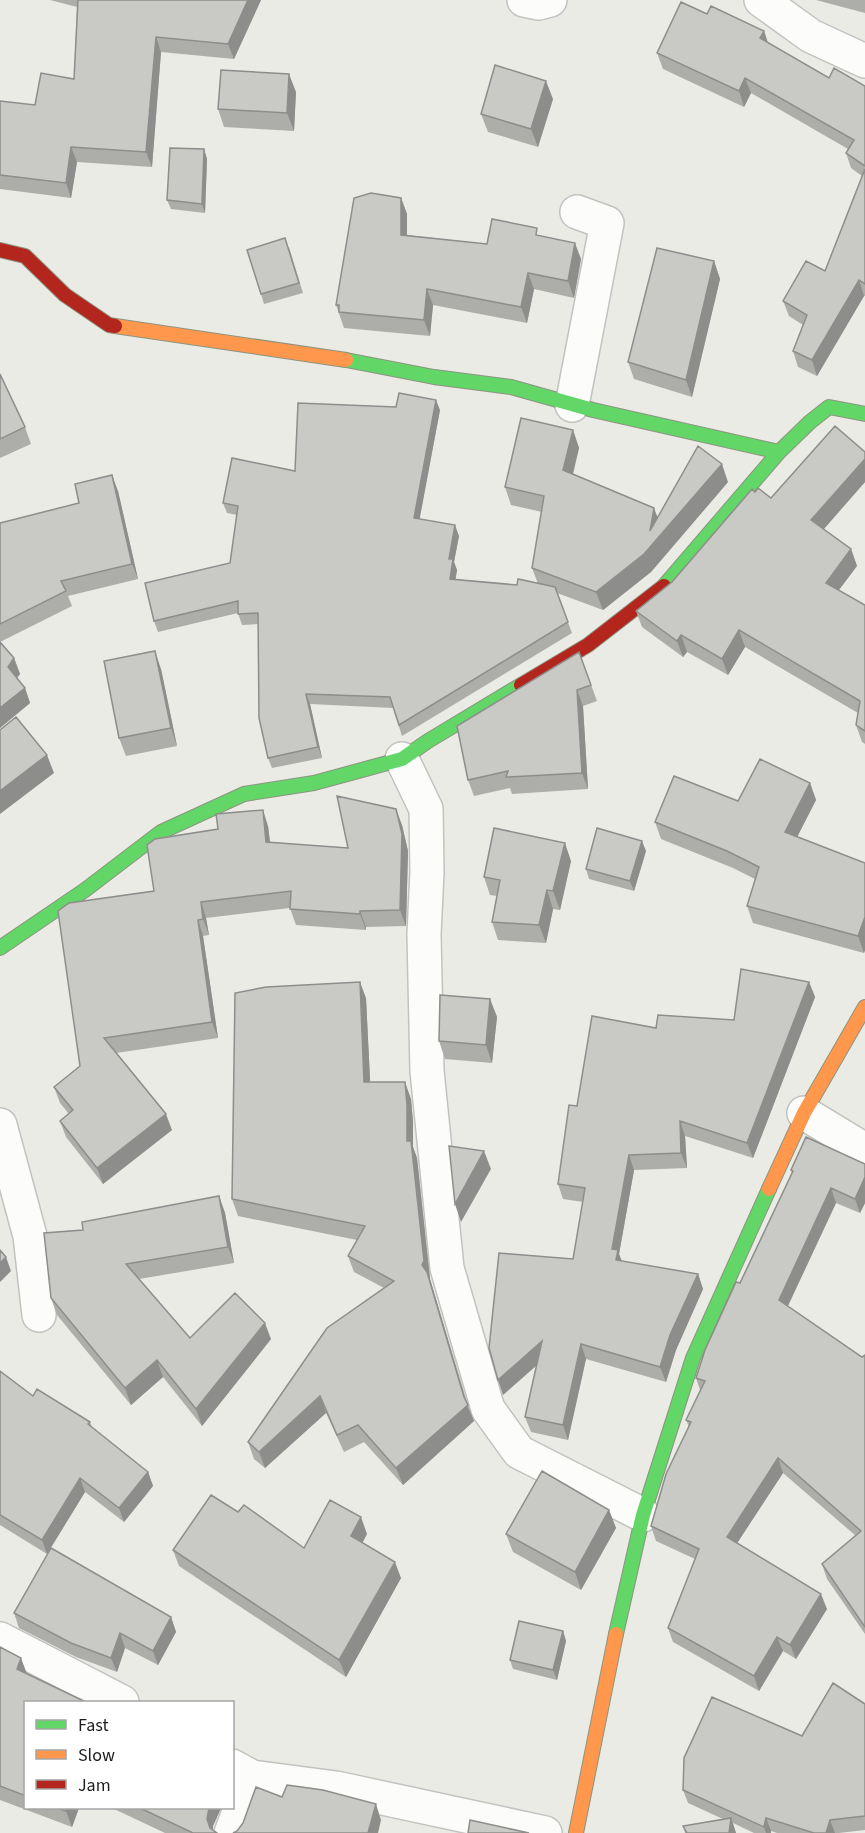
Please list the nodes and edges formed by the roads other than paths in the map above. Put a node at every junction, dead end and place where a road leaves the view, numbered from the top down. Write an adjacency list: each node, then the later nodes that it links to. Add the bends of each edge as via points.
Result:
1 (524, 0): 2 (street)
2 (550, 0)
3 (761, 0): 4 (street, via 811,36)
4 (865, 61)
5 (577, 212): 7 (street, via 607,223)
6 (0, 250): 7 (street, via 25,256 65,295 109,325 511,387)
7 (572, 405): 9 (street)
8 (865, 414): 9 (street, via 829,407)
9 (778, 452): 10 (street, via 664,586 588,645)
10 (402, 759): 11 (street, via 314,783 244,794 161,832); 17 (street, via 426,809 427,1071 447,1268 488,1409 519,1452)
11 (0, 948)
12 (865, 1006): 13 (street)
13 (804, 1113): 15 (street); 17 (street, via 693,1358)
14 (0, 1125): 16 (street, via 30,1236)
15 (865, 1150)
16 (39, 1315)
17 (643, 1515): 23 (street, via 612,1646)
18 (0, 1639): 19 (street)
19 (120, 1701)
20 (242, 1771): 21 (street); 22 (street)
21 (231, 1833)
22 (546, 1833)
23 (576, 1833)

